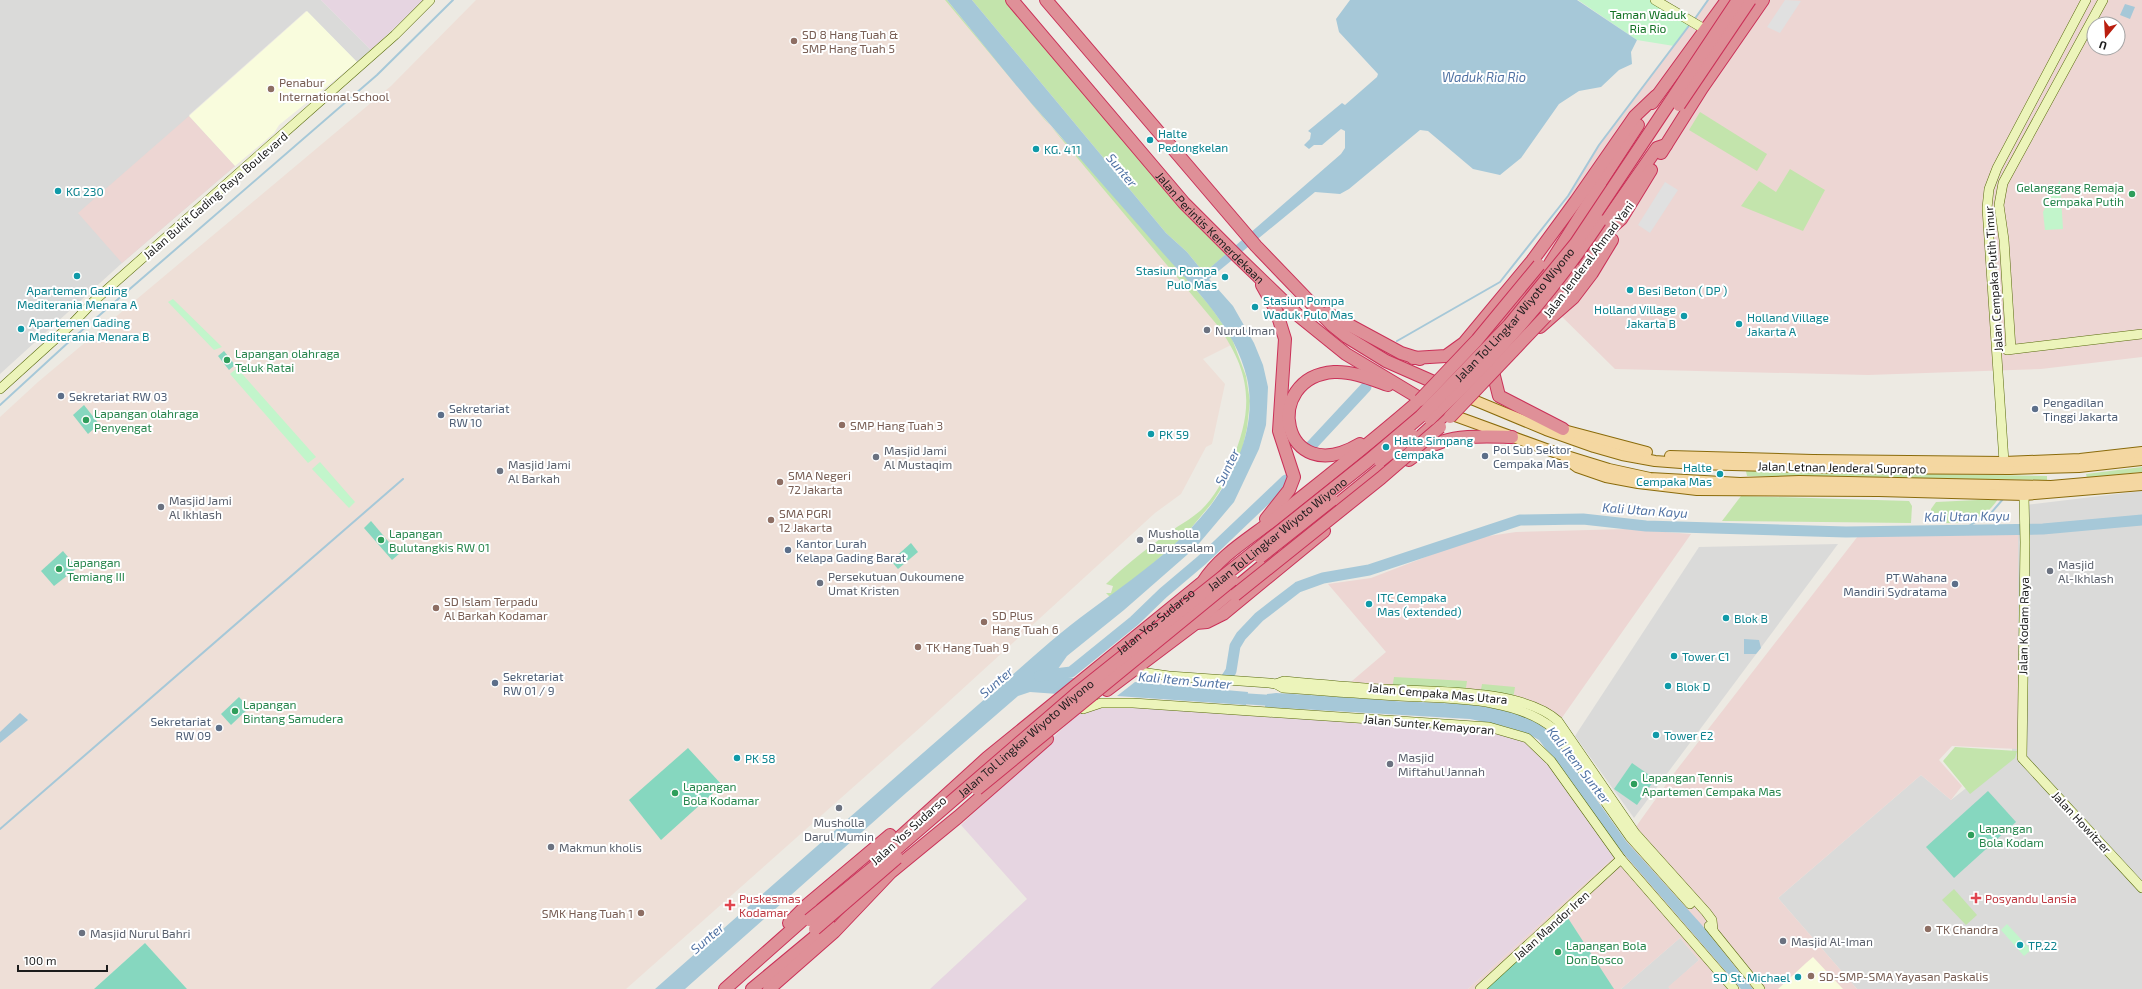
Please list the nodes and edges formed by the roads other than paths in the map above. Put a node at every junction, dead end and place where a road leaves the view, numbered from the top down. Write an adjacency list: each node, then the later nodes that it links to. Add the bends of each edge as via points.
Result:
1 (430, 0): 28 (street, Jalan Bukit Gading Raya Boulevard, via 390,41 94,301)
2 (1012, 0): 16 (highway, Jalan Perintis Kemerdekaan, via 1184,203)
3 (1046, 0): 17 (highway, Jalan Perintis Kemerdekaan, via 1247,236)
4 (1655, 0): 11 (street)
5 (1727, 0): 11 (highway)
6 (1738, 0): 68 (highway, Jalan Tol Lingkar Wiyoto Wiyono, bridge, via 1576,243 1509,325 1421,416 1025,737 901,845 809,920)
7 (1750, 0): 69 (highway, Jalan Tol Lingkar Wiyoto Wiyono, bridge, via 1569,268 1500,351 1464,387 1412,435 1022,751)
8 (1762, 0): 13 (highway, Jalan Jenderal Ahmad Yani)
9 (2086, 0): 22 (street, Jalan Cempaka Putih Timur, via 1997,168 1989,189 1987,208)
10 (2103, 0): 22 (street, via 2003,183 1999,205 2004,240)
11 (1704, 28): 12 (highway)
12 (1656, 96): 14 (highway); 24 (highway, via 1635,116 1532,261 1466,342 1446,356)
13 (1666, 146): 15 (highway, Jalan Jenderal Ahmad Yani); 20 (highway, Jalan Jenderal Ahmad Yani, via 1657,148 1558,290)
14 (1600, 185): 23 (highway, via 1546,270); 31 (highway, bridge, via 1539,265)
15 (1617, 223): 18 (highway, via 1617,232 1592,273 1573,298); 32 (highway, Jalan Jenderal Ahmad Yani, bridge, via 1563,296 1500,367)
16 (1249, 268): 26 (highway, Jalan Perintis Kemerdekaan, via 1299,316); 50 (highway, via 1276,310 1285,339 1279,423 1281,439 1294,473 1293,484 1266,520)
17 (1311, 303): 24 (highway); 27 (highway, Jalan Perintis Kemerdekaan, via 1332,325 1382,358)
18 (1539, 328): 20 (highway); 21 (highway, via 1522,347)
19 (2142, 334): 22 (street)
20 (1520, 336): 21 (highway, Jalan Jenderal Ahmad Yani)
21 (1511, 347): 25 (highway, Jalan Jenderal Ahmad Yani)
22 (2004, 350): 42 (street, Jalan Cempaka Putih Timur)
23 (1474, 354): 24 (highway, via 1446,363); 27 (highway)
24 (1413, 358)
25 (1492, 368): 29 (highway, Jalan Jenderal Ahmad Yani); 34 (highway, via 1499,396)
26 (1376, 375): 31 (highway); 33 (highway, via 1336,372 1309,380 1298,389 1293,398 1288,418 1290,433 1294,440 1312,454 1330,456 1355,447)
27 (1444, 387): 29 (highway, Jalan Perintis Kemerdekaan); 30 (highway); 31 (highway)
28 (0, 390)
29 (1464, 396): 30 (highway); 32 (highway, Jalan Jenderal Ahmad Yani); 35 (main road, Jalan Letnan Jenderal Suprapto)
30 (1446, 400): 31 (highway); 32 (highway)
31 (1424, 401): 32 (highway); 33 (highway, Jalan Yos Sudarso); 51 (highway, Jalan Yos Sudarso)
32 (1448, 415): 37 (main road, Jalan Letnan Jenderal Suprapto); 38 (highway, Jalan Yos Sudarso); 54 (highway, Jalan Yos Sudarso, bridge, via 1381,478 1210,615)
33 (1392, 425): 50 (highway, Jalan Yos Sudarso)
34 (1563, 429): 35 (main road, Jalan Letnan Jenderal Suprapto); 40 (main road, Jalan Letnan Jenderal Suprapto, via 1636,450 1672,456)
35 (1546, 430): 44 (main road, Jalan Letnan Jenderal Suprapto, via 1622,455 1655,461)
36 (1488, 437): 37 (highway); 38 (highway, via 1452,432); 54 (highway, via 1453,438 1427,447 1223,614 1207,622)
37 (1512, 437): 48 (main road, Jalan Letnan Jenderal Suprapto, via 1627,473 1686,481)
38 (1419, 438): 52 (highway, Jalan Yos Sudarso)
39 (2142, 452): 42 (main road, Jalan Letnan Jenderal Suprapto, via 2080,459)
40 (1901, 460): 42 (main road, Jalan Letnan Jenderal Suprapto); 44 (main road)
41 (2142, 460): 43 (main road, Jalan Letnan Jenderal Suprapto)
42 (2004, 462)
43 (2086, 466): 44 (main road, Jalan Letnan Jenderal Suprapto, via 2042,469); 46 (main road)
44 (1913, 468)
45 (2142, 478): 46 (main road, Jalan Letnan Jenderal Suprapto)
46 (2088, 483): 48 (main road, Jalan Letnan Jenderal Suprapto)
47 (2142, 485): 49 (main road, Jalan Letnan Jenderal Suprapto)
48 (1998, 490): 49 (main road, Jalan Letnan Jenderal Suprapto)
49 (2024, 495): 58 (street, Jalan Kodam Raya)
50 (1267, 524): 53 (highway, Jalan Yos Sudarso, via 1210,571)
51 (1242, 552): 52 (highway, via 1254,558); 53 (highway, Jalan Yos Sudarso, via 1214,577)
52 (1258, 569): 54 (highway, Jalan Yos Sudarso)
53 (1203, 582): 57 (highway, Jalan Yos Sudarso)
54 (1196, 623): 55 (highway, Jalan Yos Sudarso)
55 (1129, 673): 56 (highway, Jalan Yos Sudarso); 75 (street, Jalan Cempaka Mas Utara, via 1236,680 1276,684 1283,688 1460,700 1501,705 1541,718 1554,729 1630,837 1711,925)
56 (1100, 698): 59 (street, Jalan Sunter Kemayoran, via 1141,704 1489,727 1527,738 1551,761); 61 (highway, Jalan Yos Sudarso, via 1084,708)
57 (987, 758): 67 (highway, Jalan Yos Sudarso, via 870,864); 67 (highway, via 978,761 808,904 727,982)
58 (2022, 758): 63 (street, Jalan Howitzer)
59 (1621, 859): 73 (street, Jalan Mandor Iren); 74 (street, Jalan Sunter Kemayoran)
60 (869, 867): 62 (highway, via 869,878)
61 (891, 872): 62 (highway, Jalan Yos Sudarso); 65 (highway, Jalan Yos Sudarso)
62 (880, 880): 66 (highway, Jalan Yos Sudarso)
63 (2142, 888)
64 (813, 915): 66 (highway, via 820,912 825,914)
65 (847, 918): 71 (highway, via 837,921); 72 (highway, Jalan Yos Sudarso)
66 (827, 926): 70 (highway, Jalan Yos Sudarso)
67 (725, 989)
68 (733, 989)
69 (746, 989)
70 (752, 989)
71 (759, 989)
72 (769, 989)
73 (1480, 989)
74 (1734, 989)
75 (1760, 989)

